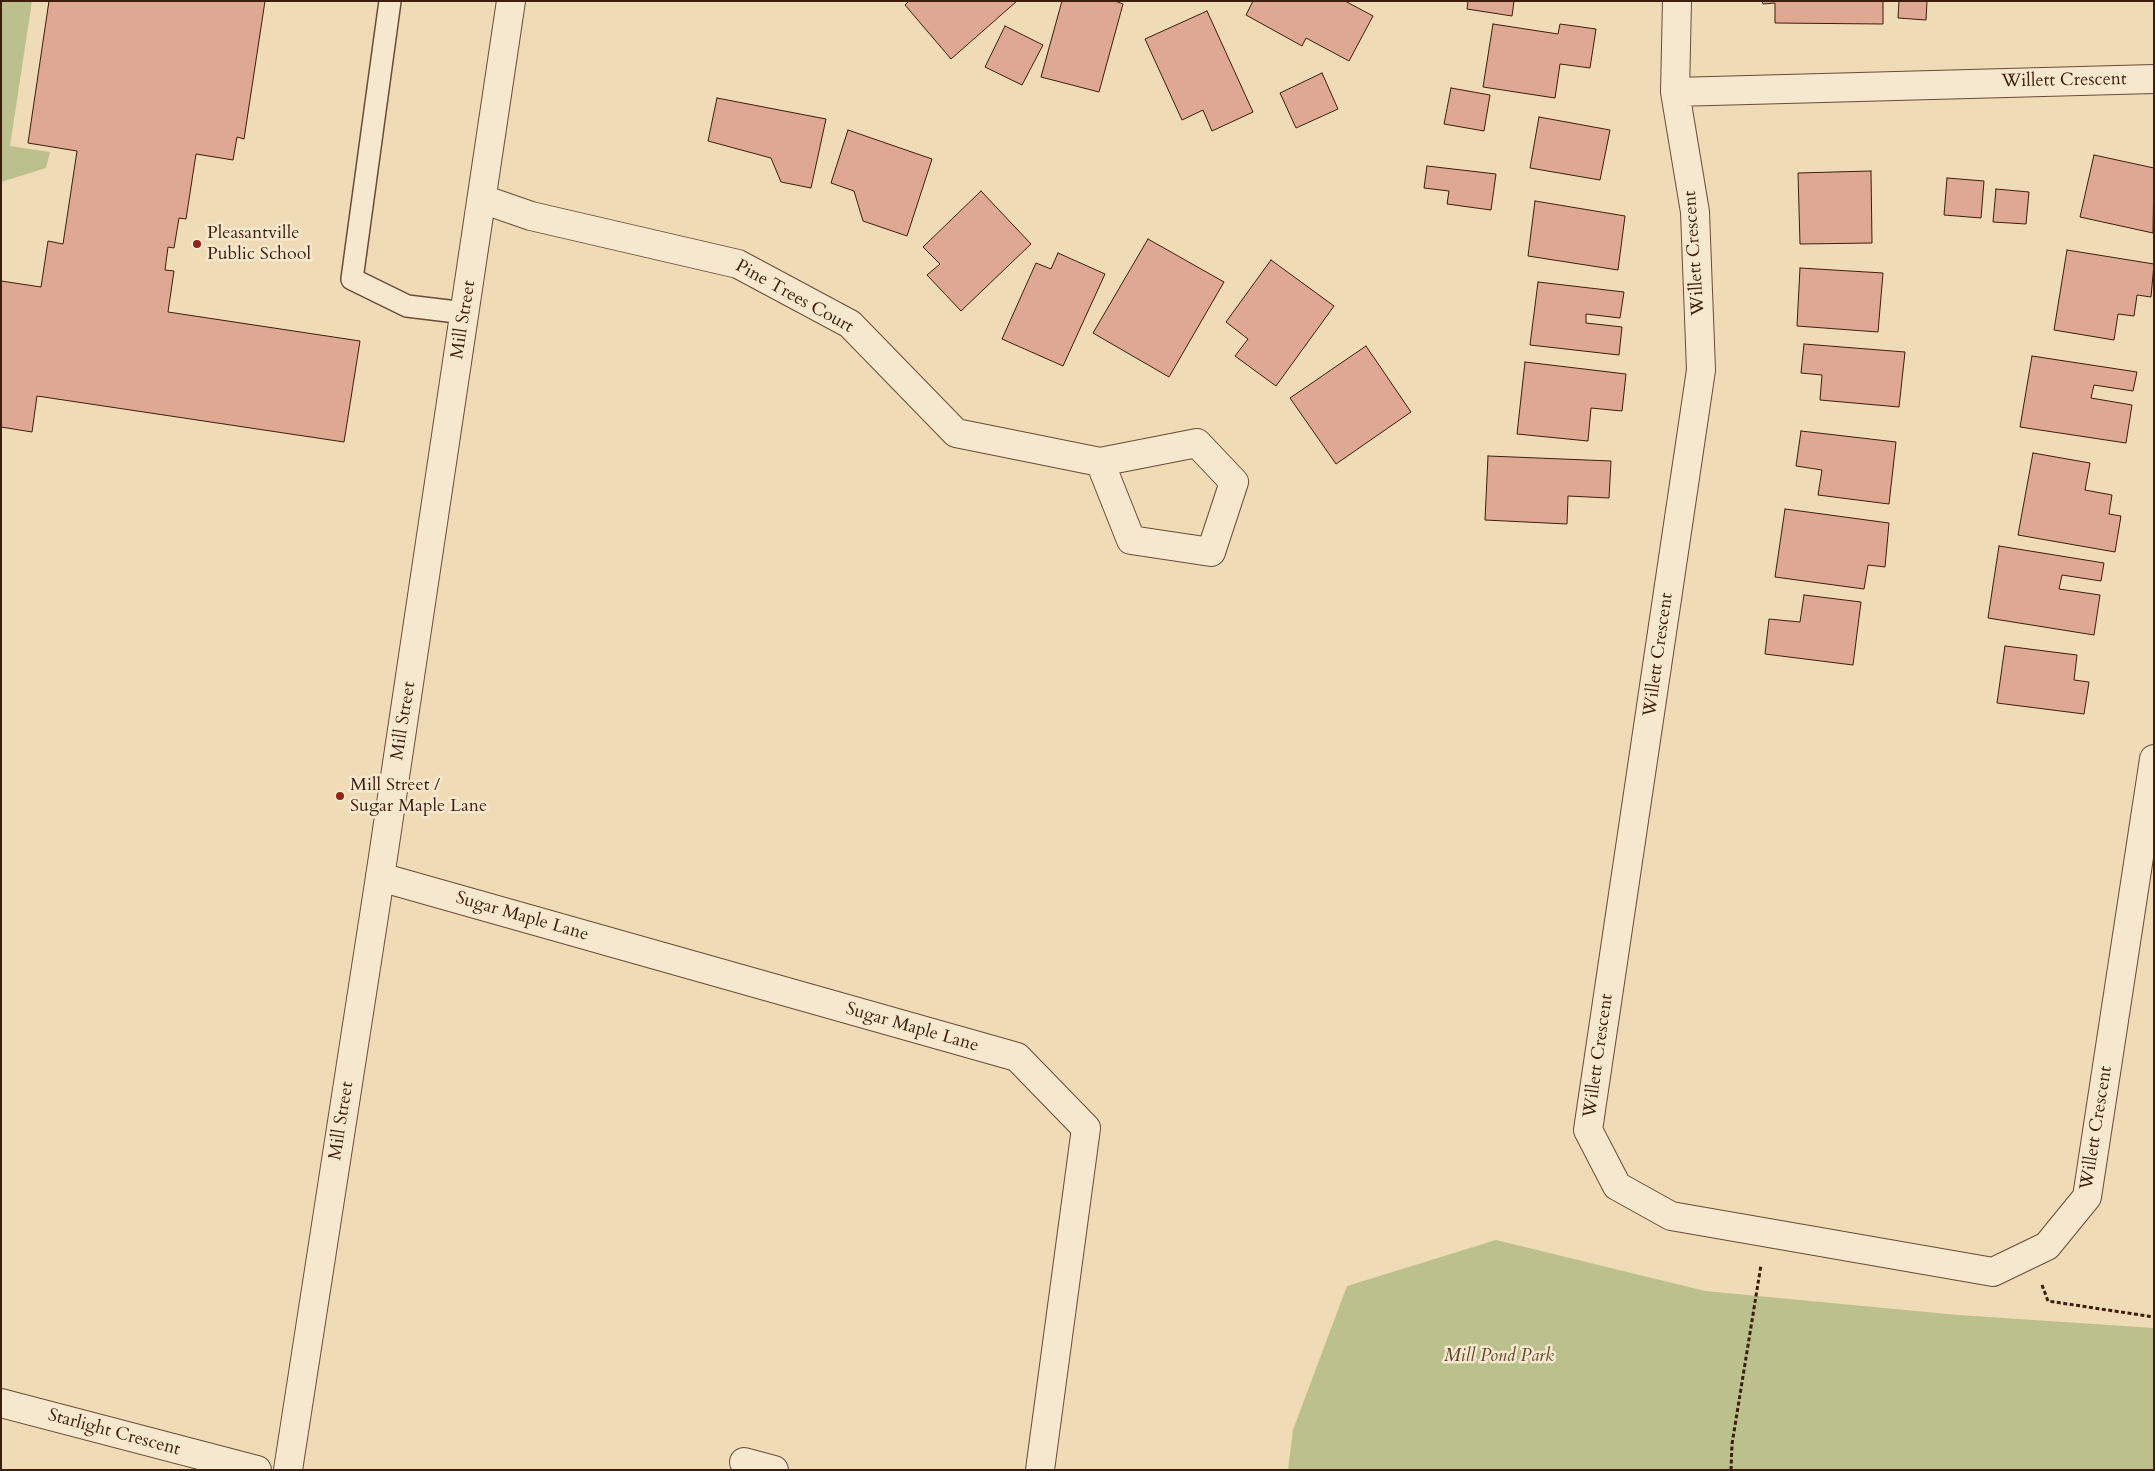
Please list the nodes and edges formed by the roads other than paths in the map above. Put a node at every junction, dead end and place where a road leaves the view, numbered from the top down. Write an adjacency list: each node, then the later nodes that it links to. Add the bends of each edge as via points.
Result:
1 (390, 1): 7 (lane, via 352,279 407,306)
2 (510, 1): 6 (street, Mill Street)
3 (1676, 1): 5 (street, Willett Crescent)
4 (2154, 79): 5 (street, Willett Crescent)
5 (1675, 92): 9 (street, Willett Crescent, via 1695,212 1701,370 1588,1130 1617,1186 1671,1216 1992,1272 2047,1246 2087,1197)
6 (482, 199): 7 (street, Mill Street); 8 (street, Pine Trees Court, via 531,216 738,264 850,324 956,433)
7 (465, 313): 10 (street, Mill Street)
8 (1100, 462): 8 (street, Pine Trees Court, via 1131,540 1211,552 1234,482 1197,443)
9 (2154, 759)
10 (380, 877): 14 (street, Mill Street); 16 (street, Sugar Maple Lane, via 1017,1057 1086,1128)
11 (1, 1403): 13 (street, Starlight Crescent)
12 (744, 1462): 15 (street)
13 (257, 1470)
14 (288, 1470)
15 (774, 1470)
16 (1040, 1470)

